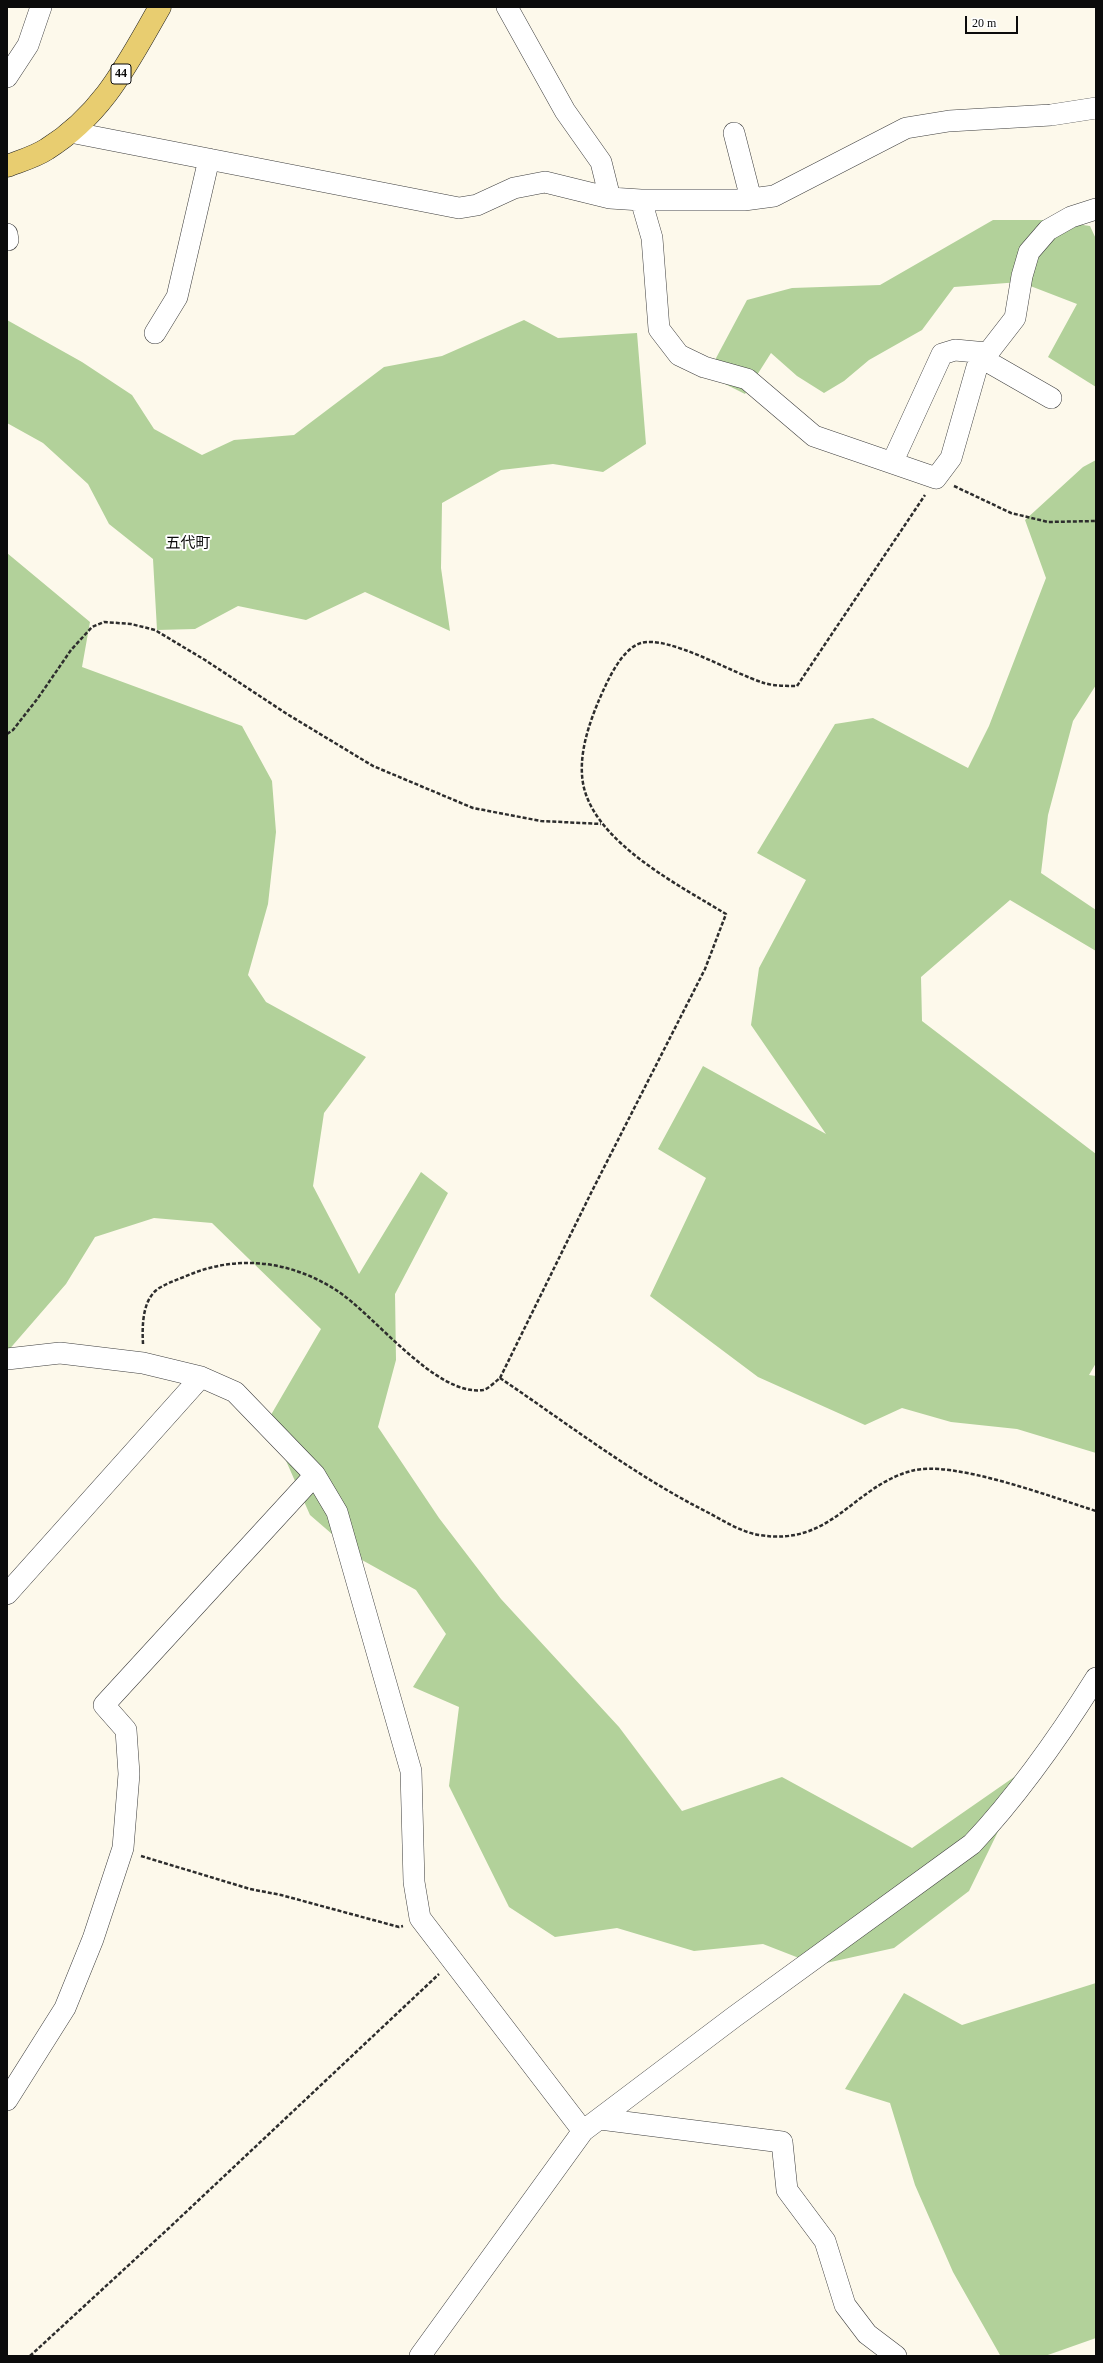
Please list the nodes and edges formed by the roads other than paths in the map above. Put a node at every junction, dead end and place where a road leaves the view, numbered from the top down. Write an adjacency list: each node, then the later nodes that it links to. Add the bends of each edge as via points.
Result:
1 (40, 7): 4 (street, via 28,45)
2 (160, 7): 6 (main road, 44, via 115,86 95,110)
3 (507, 7): 10 (street, via 565,111 601,162)
4 (7, 77)
5 (1096, 108): 11 (street, via 1050,115 949,121 906,128 774,196)
6 (70, 132): 8 (street); 9 (main road, 44, via 46,150)
7 (734, 133): 11 (street)
8 (209, 159): 10 (street, via 459,208 477,205 514,188 545,182); 14 (street, via 177,297)
9 (7, 166)
10 (610, 198): 12 (street)
11 (751, 199): 12 (street)
12 (642, 200): 17 (street, via 652,238 659,329 679,355 704,367 748,378 814,436)
13 (1096, 209): 15 (street, via 1071,217 1048,230 1029,252 1015,318)
14 (155, 333)
15 (985, 356): 16 (street); 17 (street, via 956,350 942,354); 17 (street, via 977,367 951,458 936,478)
16 (1051, 398)
17 (892, 463)
18 (7, 1359): 19 (street, via 60,1353 143,1363)
19 (201, 1377): 20 (street, via 235,1392); 21 (street)
20 (315, 1475): 23 (street, via 104,1705 126,1730 129,1774 123,1848 93,1939 65,2008); 25 (street, via 337,1512 411,1771 414,1882 420,1918)
21 (7, 1594)
22 (1096, 1678): 24 (street, via 1057,1737 997,1817 972,1844 734,2017)
23 (7, 2100)
24 (600, 2119): 25 (street); 27 (street, via 782,2142 787,2190 825,2241 845,2304 867,2334)
25 (583, 2131): 26 (street)
26 (420, 2356)
27 (896, 2356)

